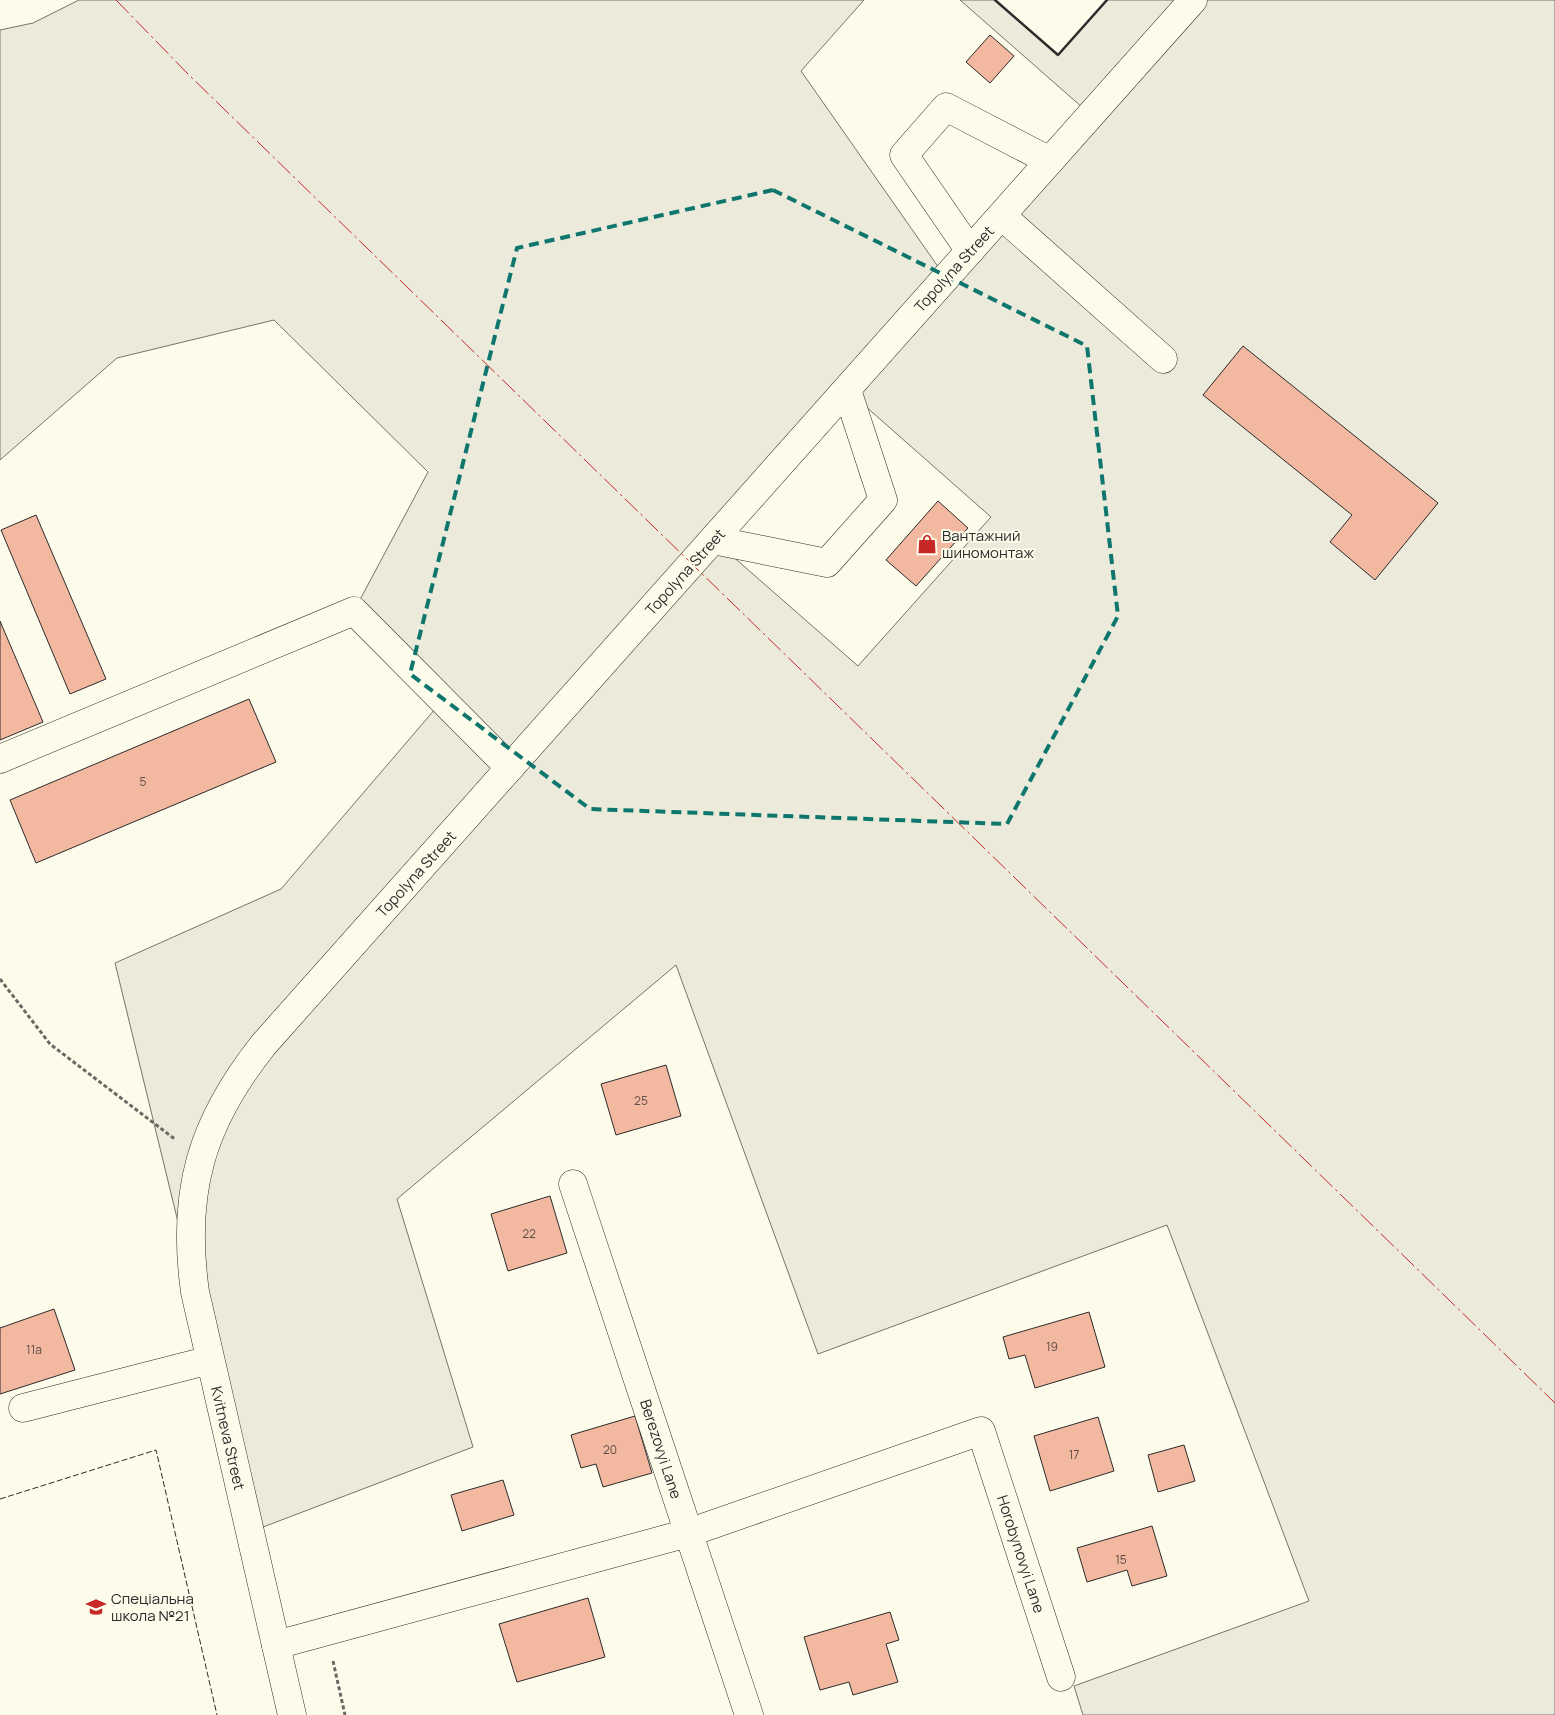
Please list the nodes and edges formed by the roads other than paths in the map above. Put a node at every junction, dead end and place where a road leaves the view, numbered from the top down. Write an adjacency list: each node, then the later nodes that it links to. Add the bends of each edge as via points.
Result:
1 (1193, 0): 2 (main road, Topolyna Street)
2 (1050, 161): 3 (main road, Topolyna Street); 4 (main road, via 946,106 904,155)
3 (1002, 216): 4 (main road, Topolyna Street); 5 (main road)
4 (970, 251): 6 (main road, Topolyna Street)
5 (1163, 359)
6 (847, 390): 7 (main road, Topolyna Street); 7 (main road, via 884,500 827,563)
7 (714, 540): 9 (main road, Topolyna Street)
8 (0, 759): 9 (main road, via 354,611)
9 (510, 768): 10 (main road, Topolyna Street, via 248,1064 226,1098)
10 (201, 1159): 12 (main road, Kvitneva Street, via 193,1192 190,1259)
11 (573, 1184): 14 (main road, Berezovyi Lane)
12 (210, 1360): 13 (main road); 15 (main road, Kvitneva Street)
13 (23, 1408)
14 (688, 1533): 15 (main road); 16 (main road, Horobynovyi Lane, via 981,1432); 18 (main road, Berezovyi Lane)
15 (276, 1645): 17 (main road, Kvitneva Street)
16 (1061, 1677)
17 (292, 1715)
18 (749, 1715)

